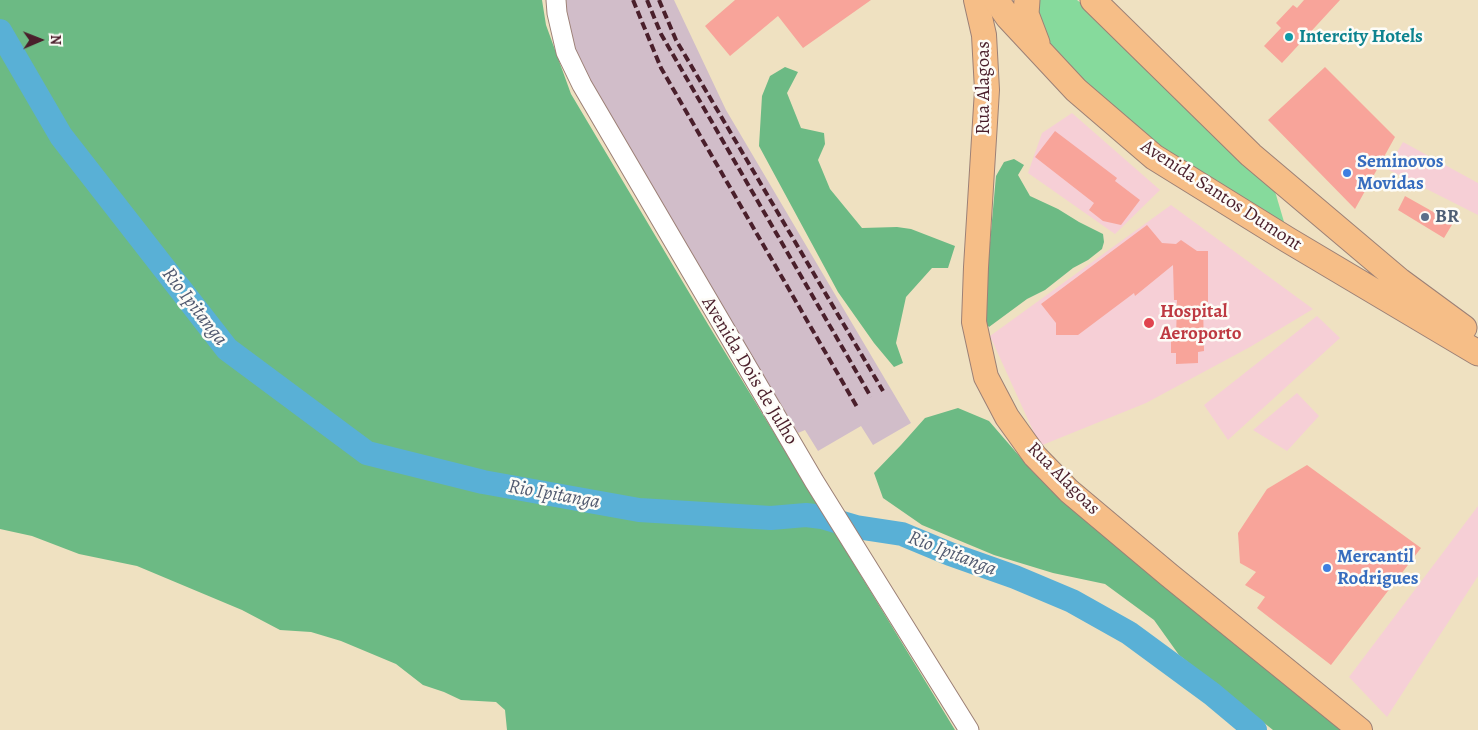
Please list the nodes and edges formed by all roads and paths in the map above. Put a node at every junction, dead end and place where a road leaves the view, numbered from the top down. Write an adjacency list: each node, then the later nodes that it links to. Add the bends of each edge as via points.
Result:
1 (556, 0): 9 (street, Avenida Dois de Julho, via 566,52 582,85 814,481)
2 (976, 0): 10 (main road, Rua Alagoas, via 984,35 988,90 974,322 986,377 1007,417 1035,456 1069,491)
3 (996, 0): 6 (highway, Avenida Santos Dumont)
4 (1027, 0): 6 (highway, via 1026,14)
5 (1093, 0): 7 (highway, Avenida Santos Dumont, via 1251,155 1400,281)
6 (1042, 54): 8 (highway, Avenida Santos Dumont, via 1076,90 1154,157)
7 (1478, 338)
8 (1478, 353)
9 (969, 730)
10 (1360, 730)

